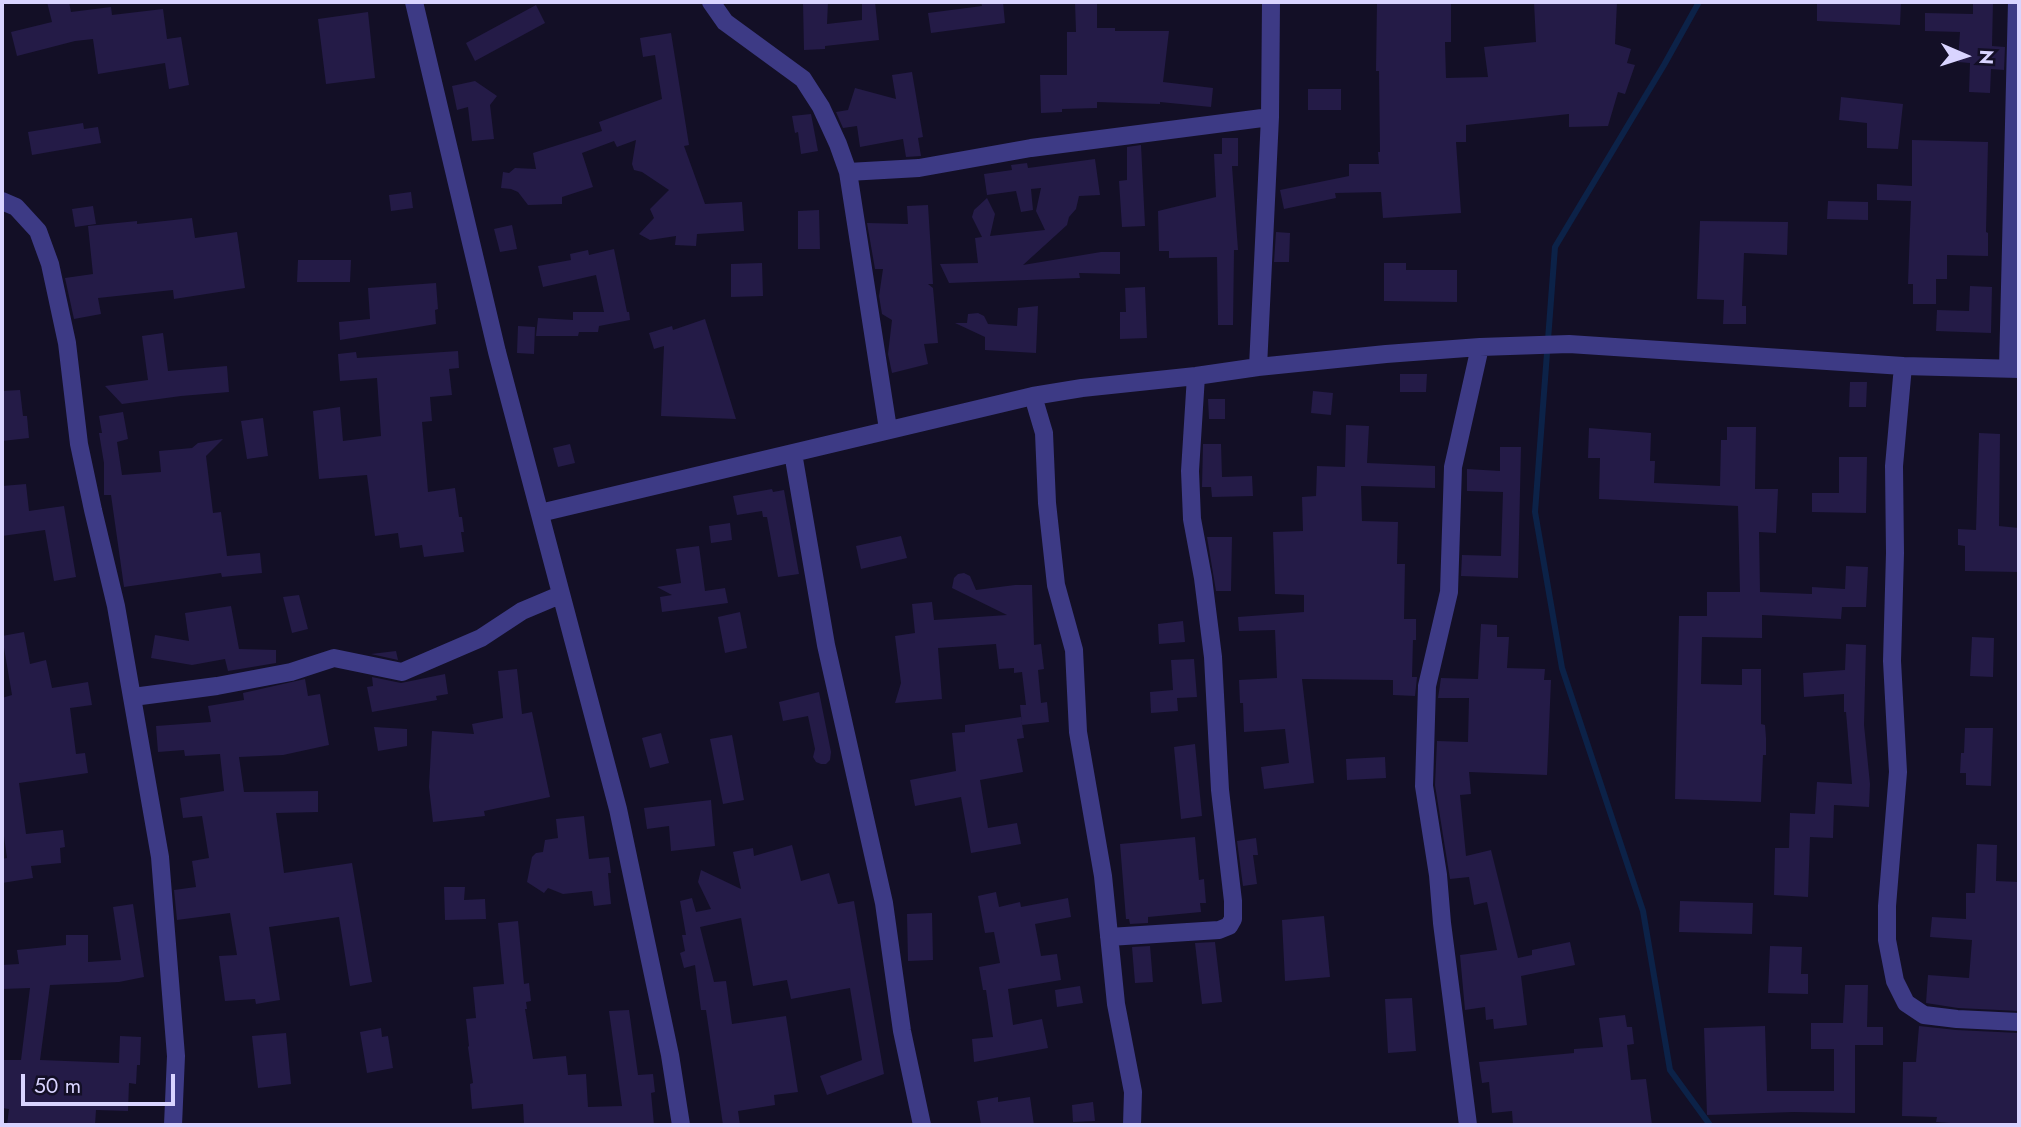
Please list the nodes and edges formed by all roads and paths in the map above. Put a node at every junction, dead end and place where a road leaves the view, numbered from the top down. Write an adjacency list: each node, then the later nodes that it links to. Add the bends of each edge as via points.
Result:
1 (414, 2): 16 (street)
2 (711, 2): 6 (street, via 725,22 803,79 821,107)
3 (1271, 2): 5 (street)
4 (2017, 2): 11 (street)
5 (1270, 117): 6 (street, via 1031,148 919,168); 10 (street)
6 (848, 172): 14 (street)
7 (2, 201): 18 (street, via 16,207 38,231 50,264 67,343 79,444)
8 (1480, 346): 9 (street, via 1569,344); 10 (street); 25 (street, via 1453,467 1449,592 1427,686 1424,786)
9 (1903, 366): 11 (street); 20 (street, via 1894,466 1892,661 1898,772 1887,940 1895,981 1906,1003 1924,1015)
10 (1258, 367): 12 (street)
11 (2014, 368)
12 (1196, 376): 13 (street); 19 (street, via 1192,519 1213,657 1233,919 1219,930)
13 (1032, 396): 14 (street); 19 (street, via 1044,433 1056,585 1074,650 1078,732)
14 (888, 429): 15 (street)
15 (793, 453): 16 (street); 23 (street, via 826,645 884,903 902,1031)
16 (540, 513): 17 (street)
17 (560, 595): 18 (street, via 522,611 481,638 402,672 334,658 291,672); 22 (street, via 618,809)
18 (133, 697): 21 (street, via 160,857 176,1056)
19 (1109, 937): 24 (street, via 1133,1092)
20 (2019, 1022)
21 (173, 1125)
22 (681, 1125)
23 (922, 1125)
24 (1132, 1125)
25 (1468, 1125)

